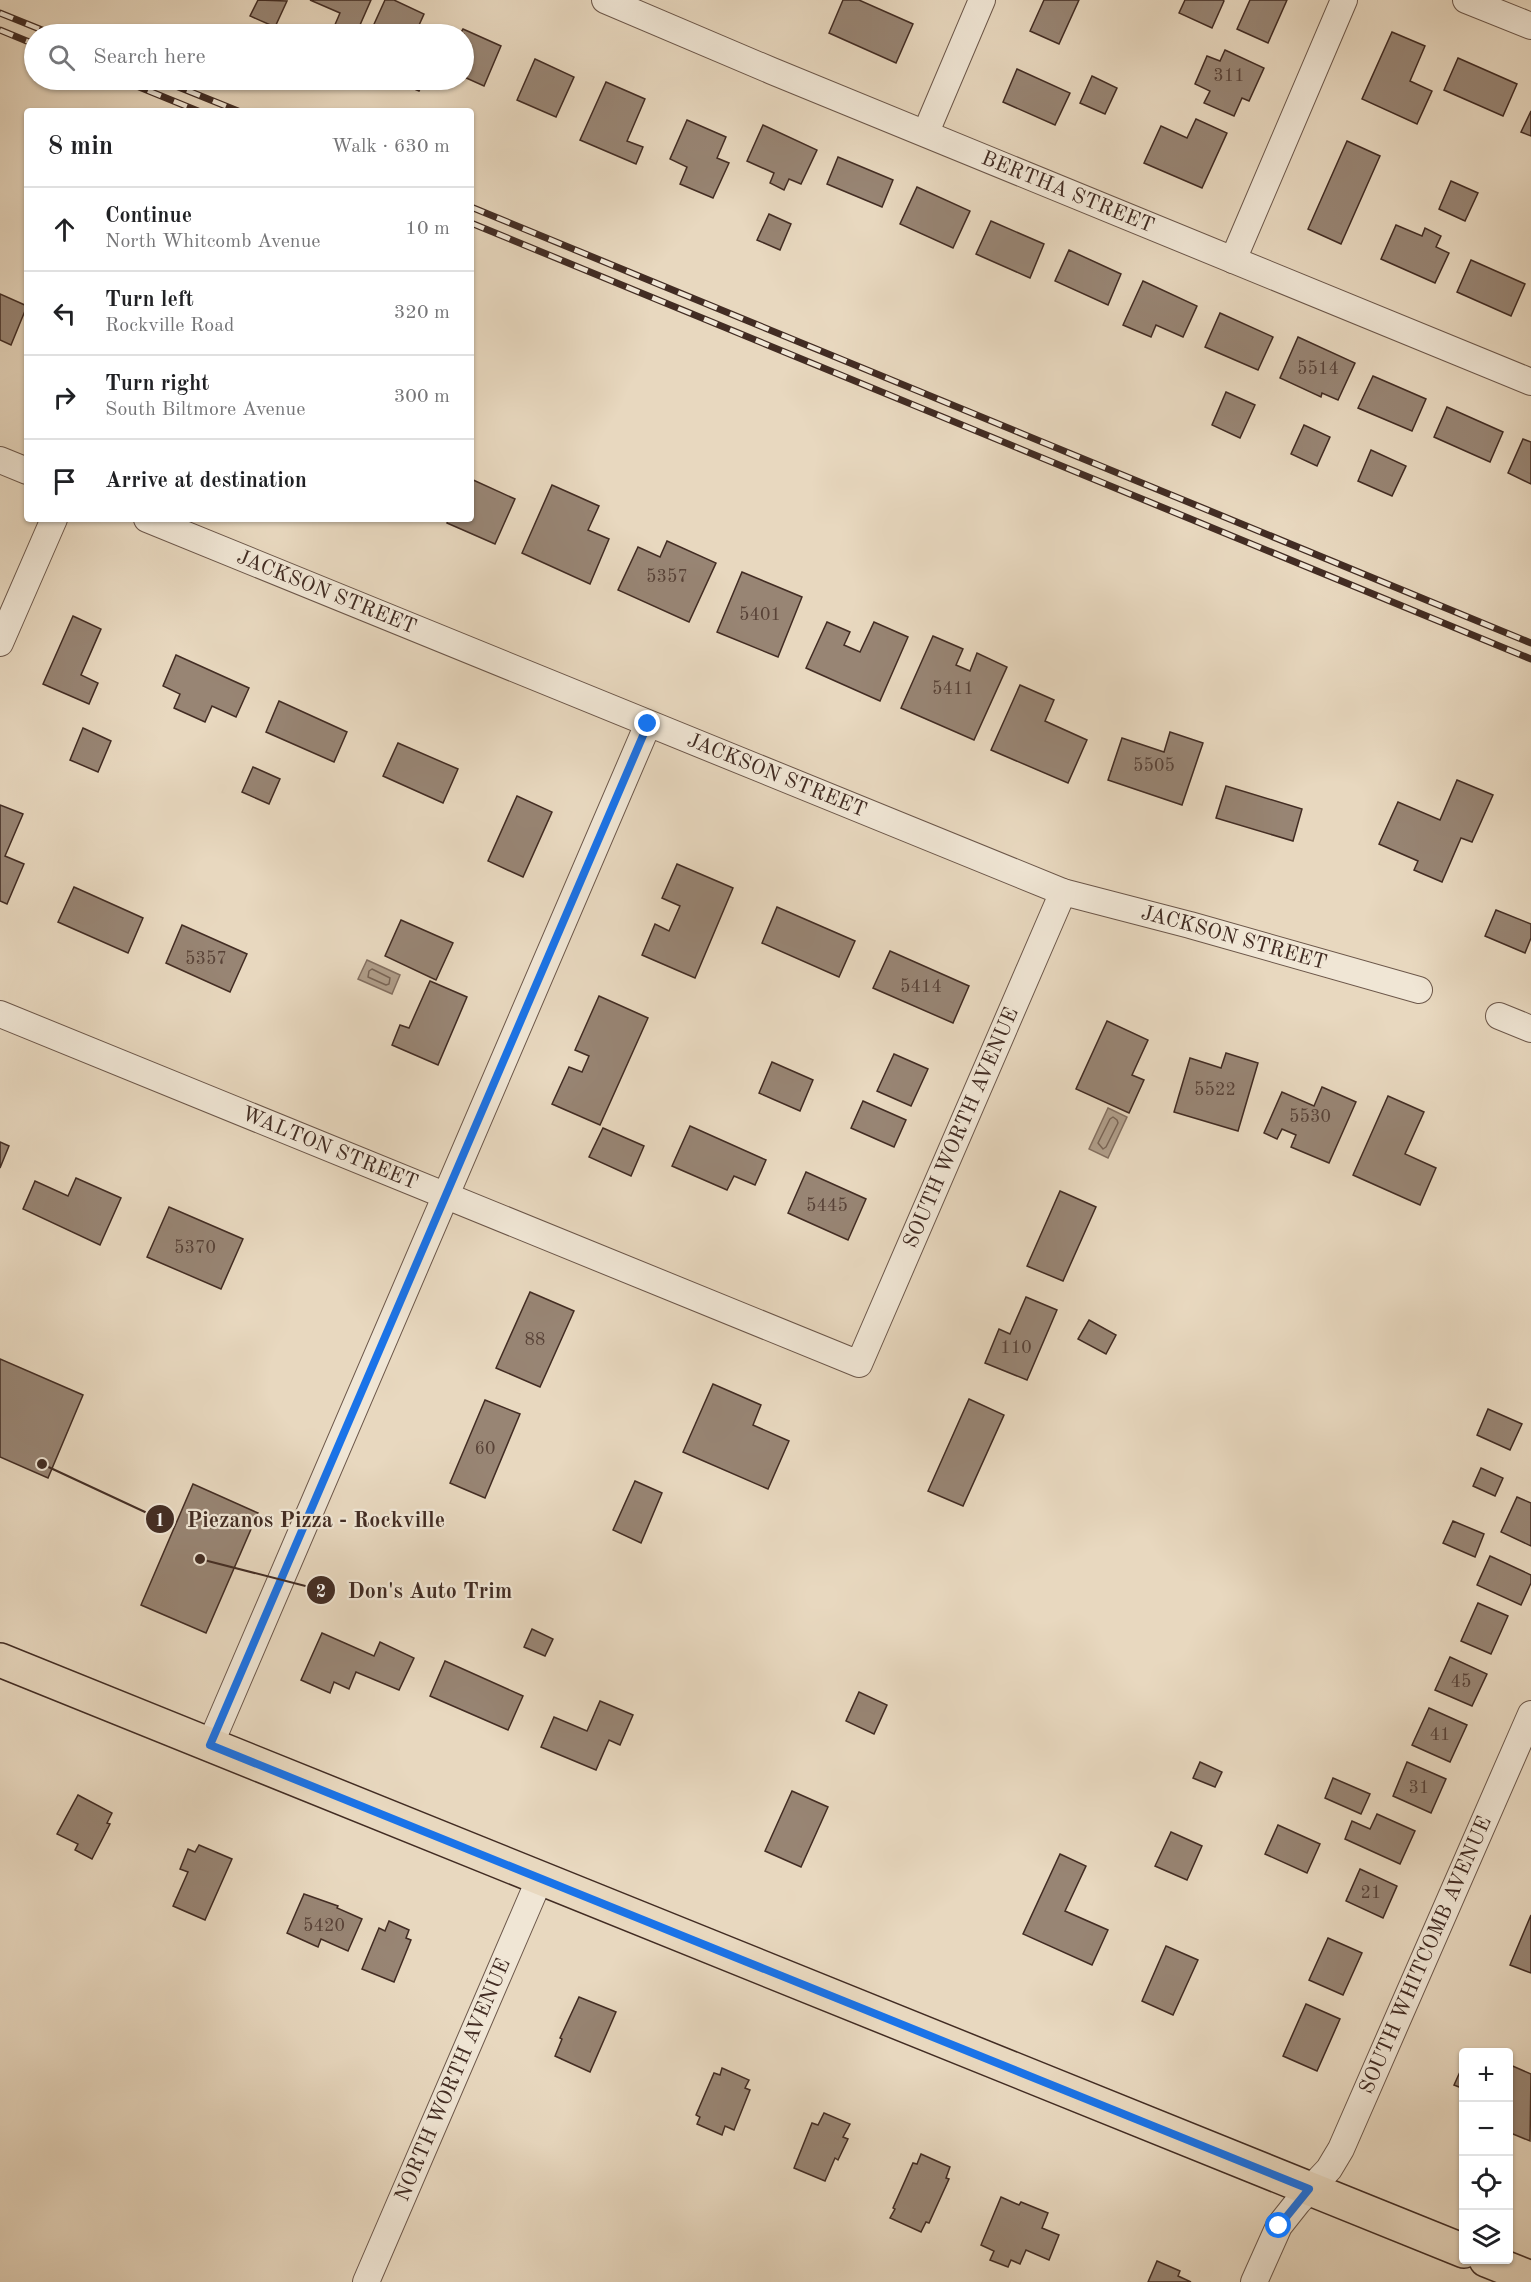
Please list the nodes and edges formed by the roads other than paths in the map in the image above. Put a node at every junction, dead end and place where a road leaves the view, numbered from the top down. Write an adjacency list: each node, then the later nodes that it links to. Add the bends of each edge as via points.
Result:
1 (605, 0): 6 (street, BERTHA STREET)
2 (982, 0): 6 (street)
3 (1344, 0): 7 (street)
4 (1466, 0): 5 (street)
5 (1531, 26)
6 (926, 132): 7 (street, BERTHA STREET)
7 (1233, 260): 8 (street, BERTHA STREET)
8 (1531, 382)
9 (0, 460): 10 (street)
10 (24, 470)
11 (53, 522): 13 (street)
12 (154, 522): 14 (street, JACKSON STREET)
13 (0, 643)
14 (648, 724): 15 (street, JACKSON STREET); 20 (street)
15 (1063, 892): 16 (street, JACKSON STREET); 21 (street, SOUTH WORTH AVENUE)
16 (1419, 990)
17 (0, 1014): 20 (street, WALTON STREET)
18 (1499, 1016): 19 (street)
19 (1531, 1029)
20 (445, 1197): 21 (street, WALTON STREET); 24 (street)
21 (859, 1364)
22 (0, 1660): 24 (main road)
23 (1531, 1714): 26 (street, SOUTH WHITCOMB AVENUE, via 1341,2150)
24 (210, 1745): 25 (main road)
25 (540, 1878): 26 (main road); 30 (street, NORTH WORTH AVENUE)
26 (1309, 2189): 27 (main road); 31 (street, SOUTH WHITCOMB AVENUE, via 1279,2226)
27 (1459, 2249)
28 (1498, 2264): 29 (main road)
29 (1531, 2278)
30 (366, 2282)
31 (1254, 2282)

